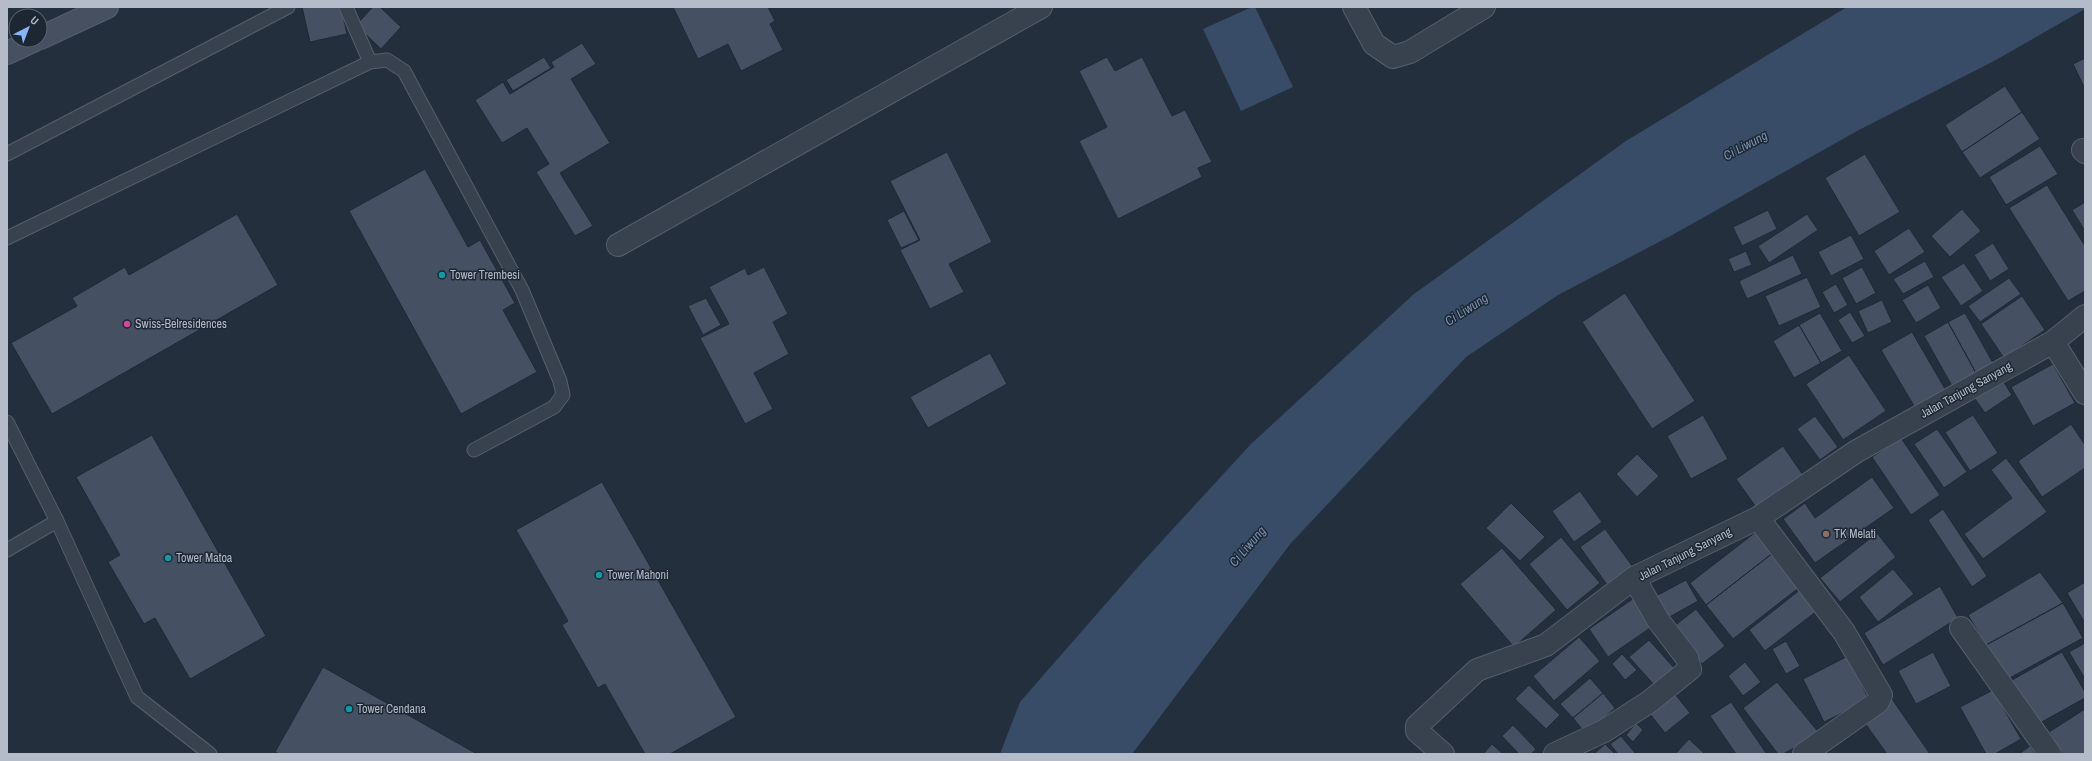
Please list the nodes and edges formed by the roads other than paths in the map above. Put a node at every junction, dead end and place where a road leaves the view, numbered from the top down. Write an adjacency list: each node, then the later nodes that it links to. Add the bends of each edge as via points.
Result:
1 (107, 7): 7 (street)
2 (288, 7): 11 (lane)
3 (346, 7): 10 (lane)
4 (1041, 7): 13 (street)
5 (1354, 7): 6 (street, via 1374,44 1393,57 1410,52)
6 (1484, 7)
7 (48, 34)
8 (18, 48): 9 (street)
9 (7, 53)
10 (370, 62): 12 (lane); 18 (lane, via 387,60 404,71 522,290 560,381 562,395 554,407)
11 (7, 154)
12 (7, 238)
13 (618, 245)
14 (2085, 316): 15 (street, Jalan Tanjung Sanyang)
15 (2053, 342): 16 (street); 19 (street, Jalan Tanjung Sanyang, via 1857,451)
16 (2085, 394)
17 (7, 422): 20 (lane)
18 (474, 450)
19 (1758, 518): 22 (street, Jalan Tanjung Sanyang); 27 (street, via 1844,632 1881,695 1878,702)
20 (57, 521): 21 (lane); 24 (lane, via 137,697)
21 (7, 550)
22 (1634, 578): 25 (street, via 1546,645 1477,670 1417,726 1417,731); 26 (street, Jalan Tanjung Sanyang, via 1658,620 1687,658 1690,669 1649,702 1604,731)
23 (1961, 628): 28 (street)
24 (210, 754)
25 (1443, 754)
26 (1555, 754)
27 (1804, 754)
28 (2050, 754)

